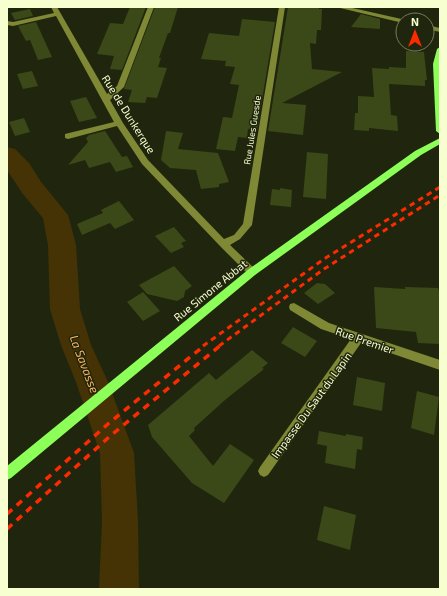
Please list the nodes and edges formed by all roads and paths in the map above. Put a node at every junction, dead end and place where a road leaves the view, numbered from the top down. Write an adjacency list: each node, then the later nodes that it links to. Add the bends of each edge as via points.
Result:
1 (151, 7): 8 (street, via 120,87)
2 (282, 7): 13 (street, Rue Jules Guesde, via 247,225 237,237)
3 (339, 7): 5 (street)
4 (55, 10): 6 (street, via 13,24); 8 (street, Rue de Dunkerque)
5 (395, 20)
6 (7, 23)
7 (440, 49): 10 (main road, via 437,64)
8 (106, 99): 9 (street, Rue de Dunkerque)
9 (119, 123): 11 (street); 13 (street, Rue de Dunkerque, via 145,162)
10 (440, 131)
11 (68, 136)
12 (440, 141): 14 (main road, Rue Simone Abbat, via 418,152)
13 (223, 244): 14 (street, Rue de Dunkerque)
14 (252, 272): 19 (main road, Rue Simone Abbat)
15 (294, 307): 16 (street, Rue Premier, via 325,326)
16 (358, 338): 17 (street, Rue Premier); 18 (street, Impasse Du Saut du Lapin)
17 (440, 365)
18 (264, 471)
19 (7, 474)

